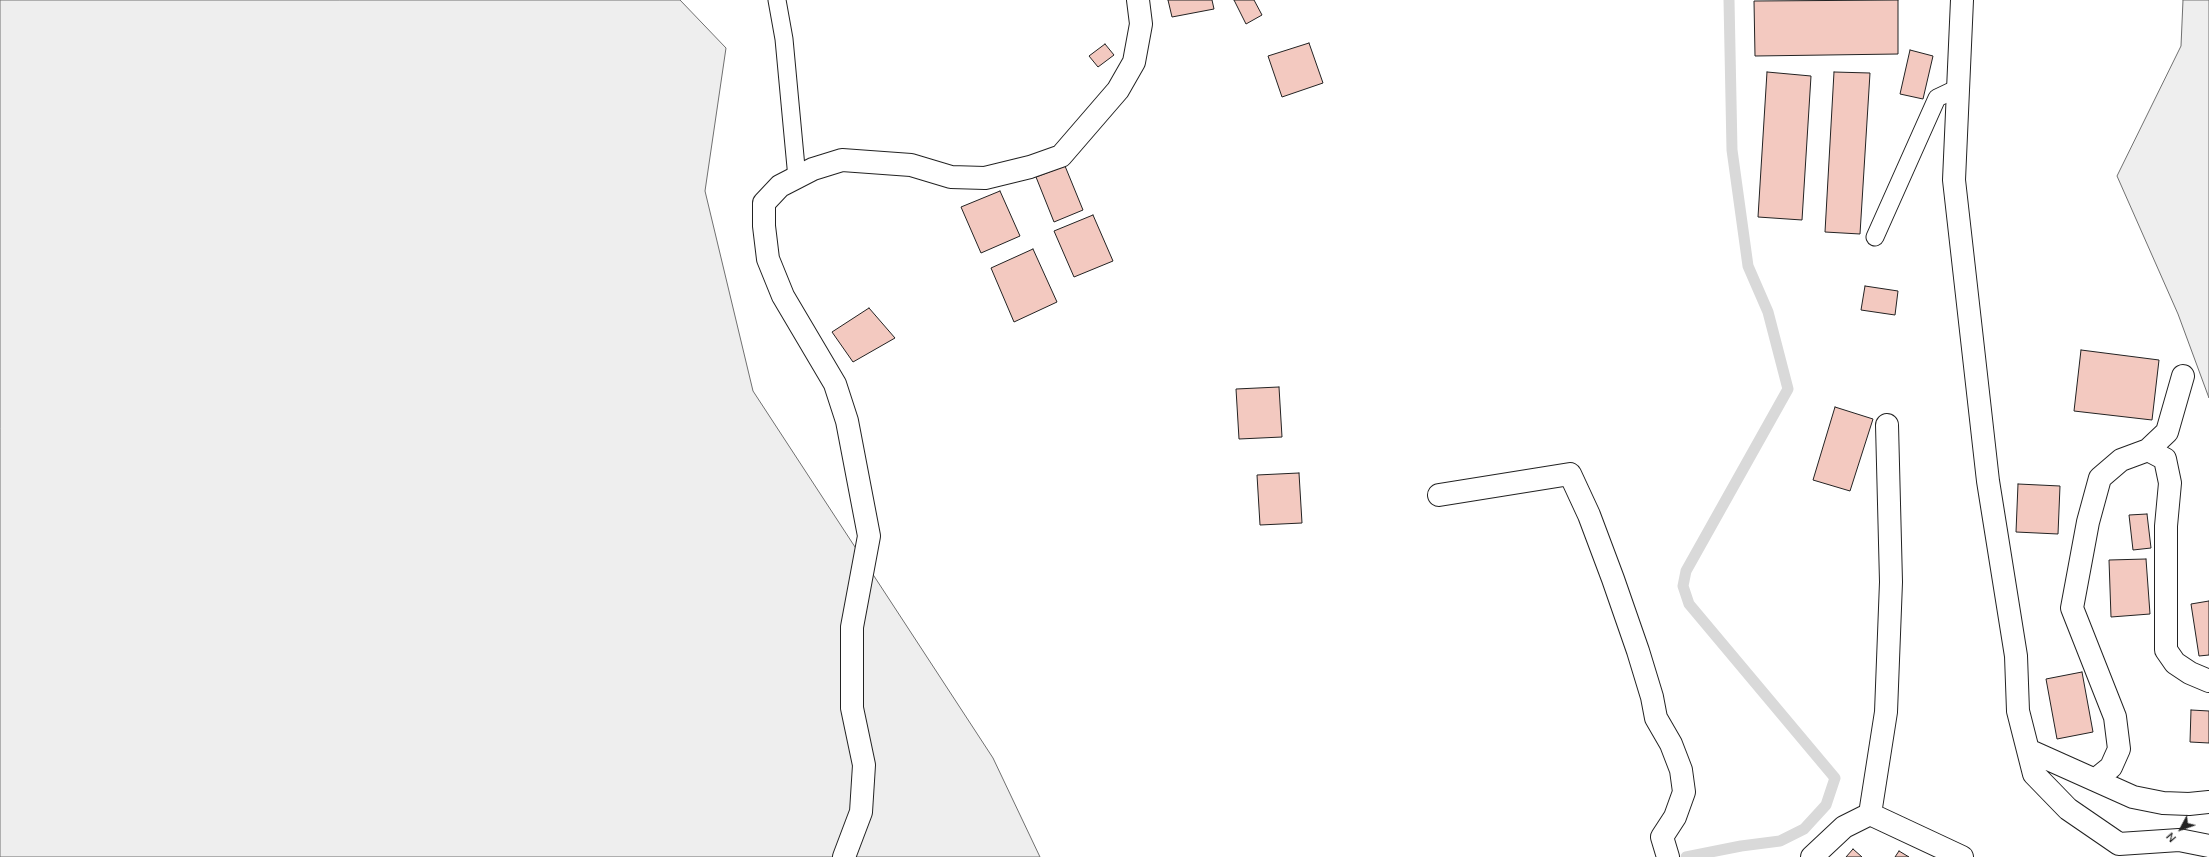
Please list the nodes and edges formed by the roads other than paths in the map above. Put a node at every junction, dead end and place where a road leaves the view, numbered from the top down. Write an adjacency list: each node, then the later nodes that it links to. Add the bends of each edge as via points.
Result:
1 (777, 0): 5 (lane, via 784,39)
2 (1138, 0): 5 (street, via 1141,24 1134,62 1118,90 1061,156 985,178 951,177 911,165 842,160 813,169)
3 (1962, 0): 4 (street)
4 (1958, 88): 6 (lane, via 1937,98); 12 (street, via 1954,180 1988,481 2016,656 2018,711)
5 (797, 178): 19 (street, via 780,186 764,203 768,259 783,296 835,384 847,421 869,536 852,627 852,708 864,766 861,812)
6 (1875, 237)
7 (2183, 376): 9 (street, via 2167,432)
8 (1886, 425): 15 (street, via 1891,582 1886,712)
9 (2148, 450): 11 (street, via 2165,459 2170,483 2166,526 2166,650 2190,674); 13 (street, via 2121,460 2100,478 2088,522 2072,608 2115,718 2118,749 2111,767)
10 (1438, 495): 18 (street, via 1570,474 1590,516 1613,579 1638,651 1656,718 1671,744 1681,770 1684,792 1675,817 1662,837)
11 (2209, 680)
12 (2028, 750): 13 (street); 16 (street, via 2034,774 2068,809)
13 (2095, 780): 14 (street, via 2133,797 2163,803)
14 (2209, 802)
15 (1870, 814): 20 (street, via 1844,827); 21 (street)
16 (2119, 844): 17 (street, via 2178,840); 22 (street)
17 (2209, 846)
18 (1667, 852)
19 (844, 857)
20 (1812, 857)
21 (1962, 857)
22 (2148, 857)

